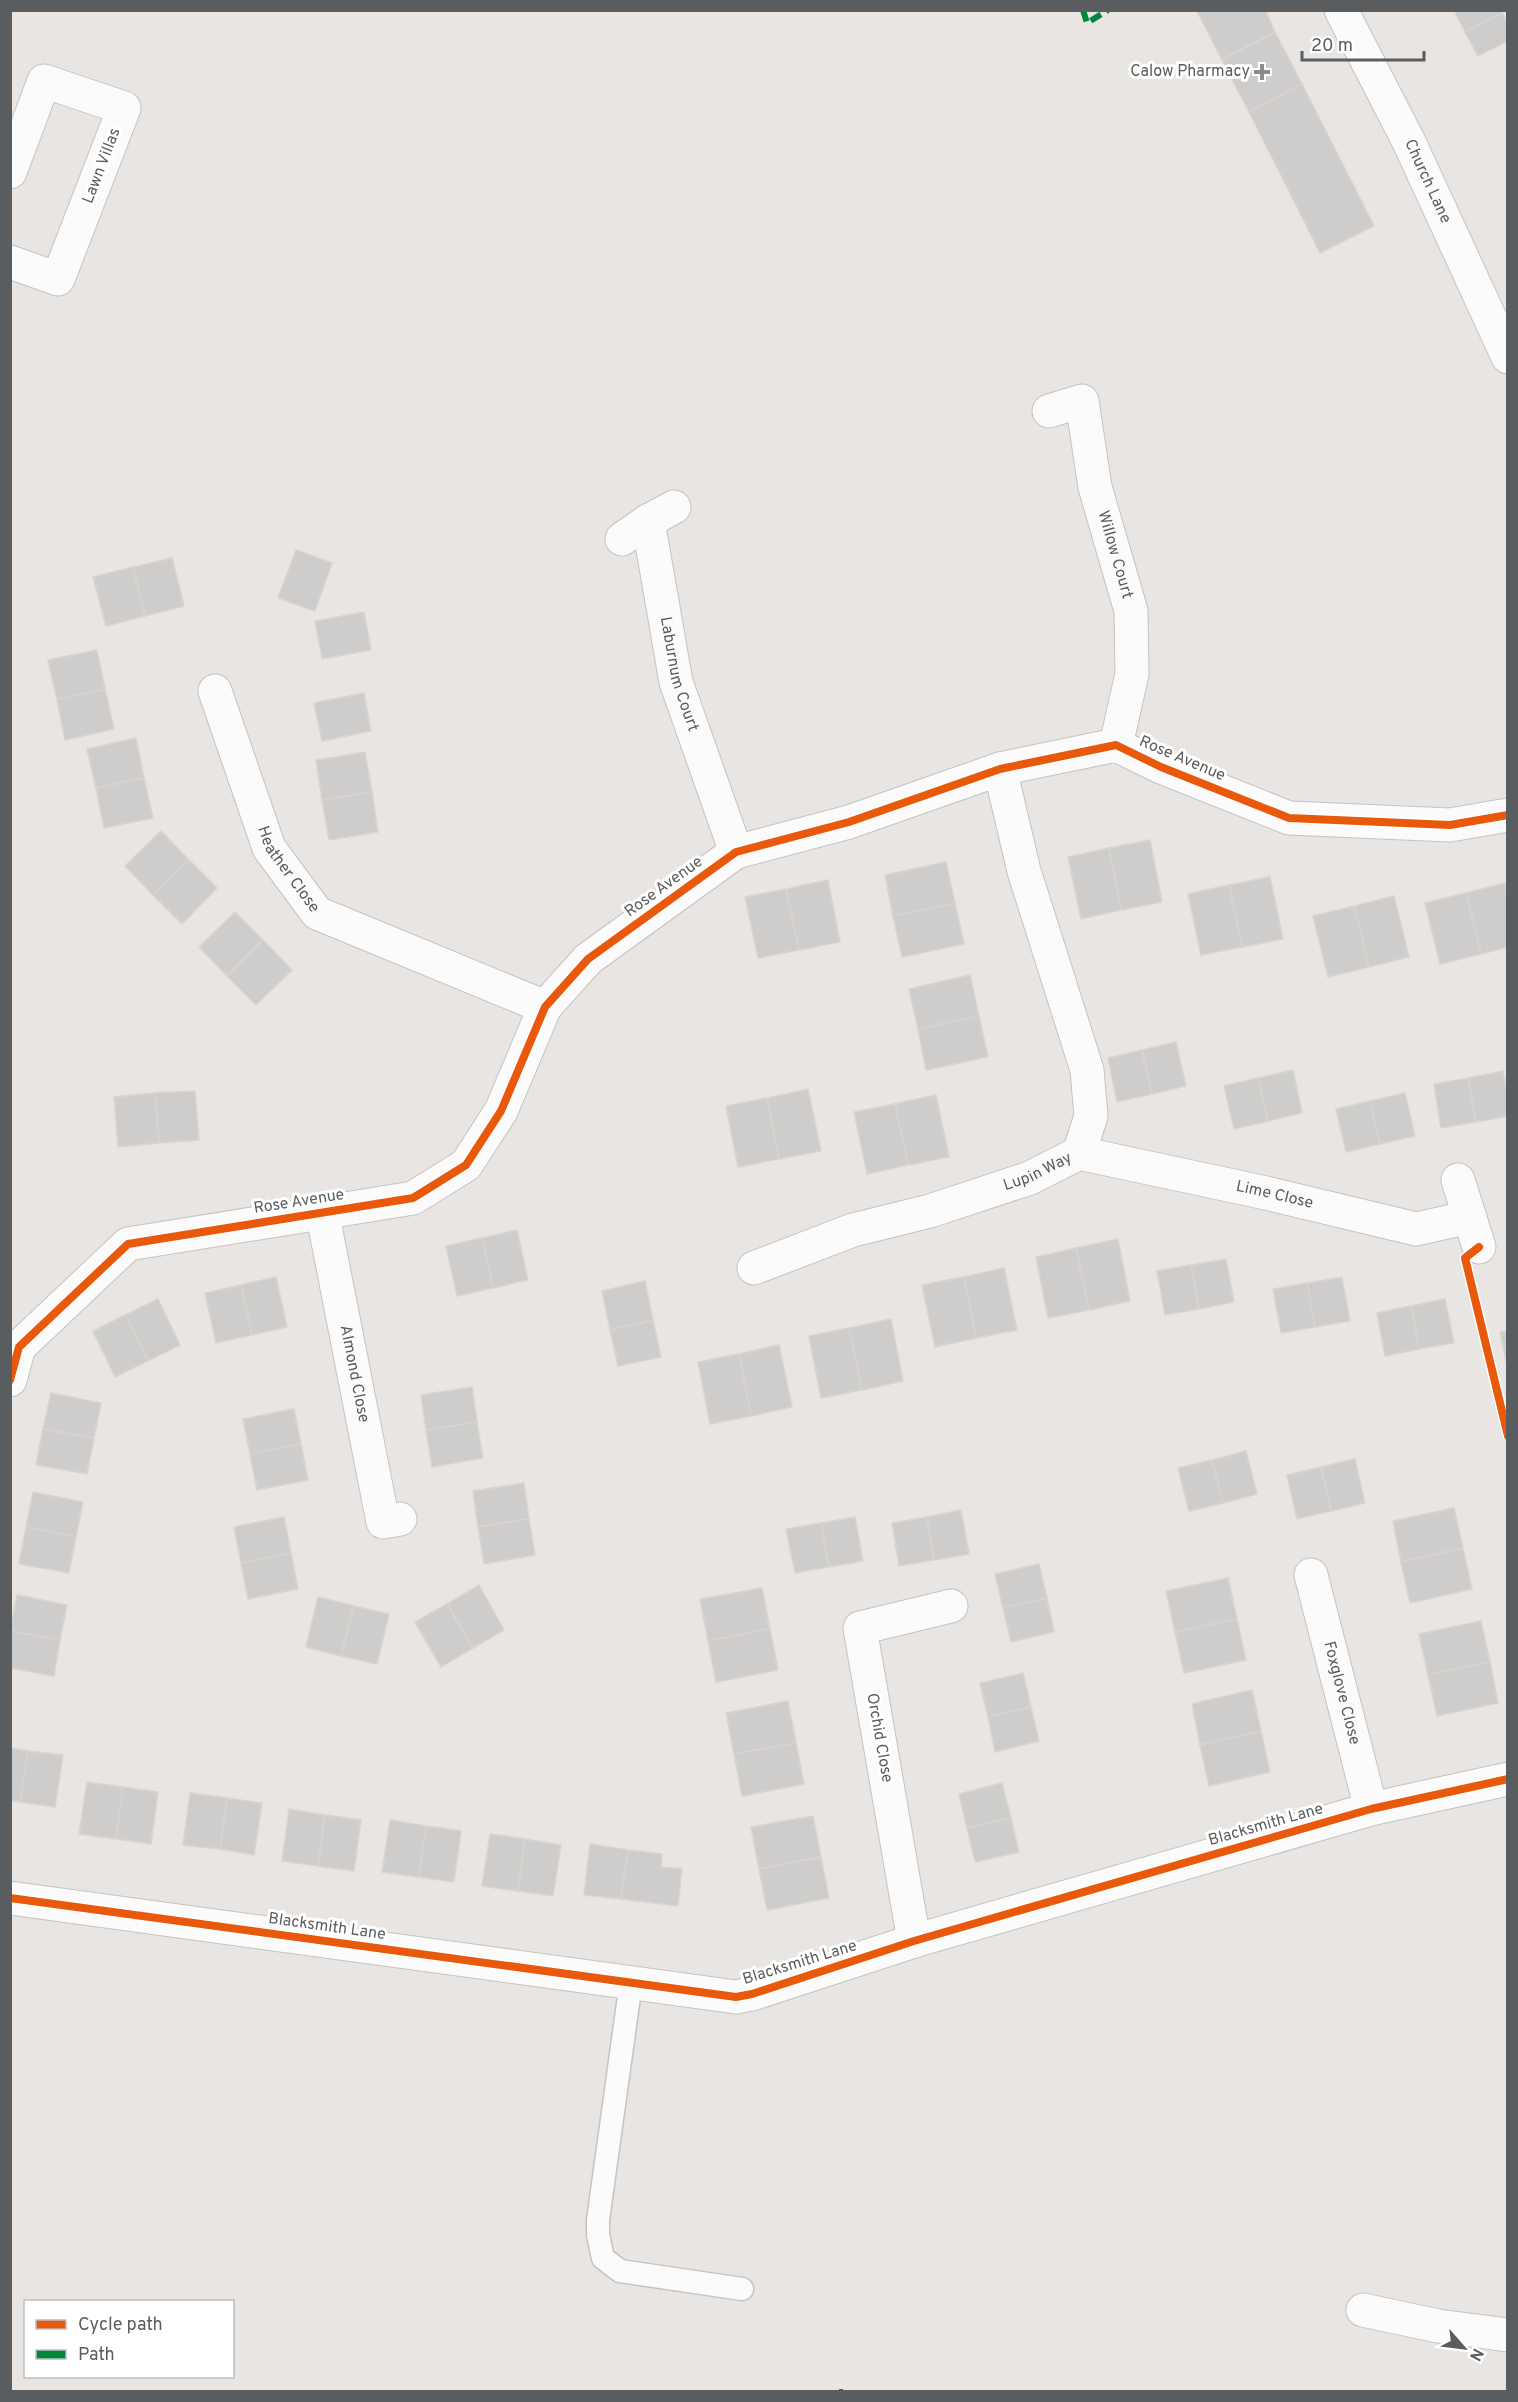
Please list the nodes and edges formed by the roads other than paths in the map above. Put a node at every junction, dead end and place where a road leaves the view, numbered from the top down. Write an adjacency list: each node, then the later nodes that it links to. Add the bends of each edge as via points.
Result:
1 (1341, 10): 4 (street, Church Lane, via 1409,142)
2 (10, 172): 3 (street, Lawn Villas, via 44,81 124,108 58,279)
3 (10, 262)
4 (1508, 357)
5 (1049, 411): 8 (street, Willow Court, via 1093,397 1095,487 1131,611 1132,674)
6 (648, 522): 11 (street, Laburnum Court, via 676,682)
7 (215, 691): 12 (street, Heather Close, via 269,848 317,913)
8 (1116, 745): 9 (street, Rose Avenue); 10 (street, Rose Avenue, via 1289,818 1450,825)
9 (1000, 769): 11 (street, Rose Avenue, via 849,822); 13 (street, Lupin Way, via 1024,871 1087,1070 1091,1116)
10 (1508, 816)
11 (735, 852): 12 (street, Rose Avenue, via 588,959)
12 (545, 1007): 15 (street, Rose Avenue, via 501,1111 466,1165 413,1198)
13 (1079, 1153): 14 (street, Lime Close, via 1416,1228 1474,1232); 16 (street, Lupin Way, via 1030,1178 930,1211 853,1230)
14 (1458, 1180)
15 (322, 1211): 17 (street, Rose Avenue, via 128,1244 20,1347); 18 (street, Almond Close)
16 (754, 1268)
17 (10, 1380)
18 (383, 1524)
19 (1311, 1575): 22 (street, Foxglove Close)
20 (951, 1606): 24 (street, Orchid Close, via 860,1628)
21 (1508, 1779): 22 (street, Blacksmith Lane)
22 (1371, 1809): 24 (street, Blacksmith Lane)
23 (10, 1898): 25 (street, Blacksmith Lane)
24 (915, 1941): 25 (street, Blacksmith Lane, via 744,1995)
25 (631, 1982): 26 (lane, via 598,2220 603,2258 620,2271)
26 (742, 2289)
27 (1363, 2310): 28 (street, via 1438,2326)
28 (1508, 2335)

